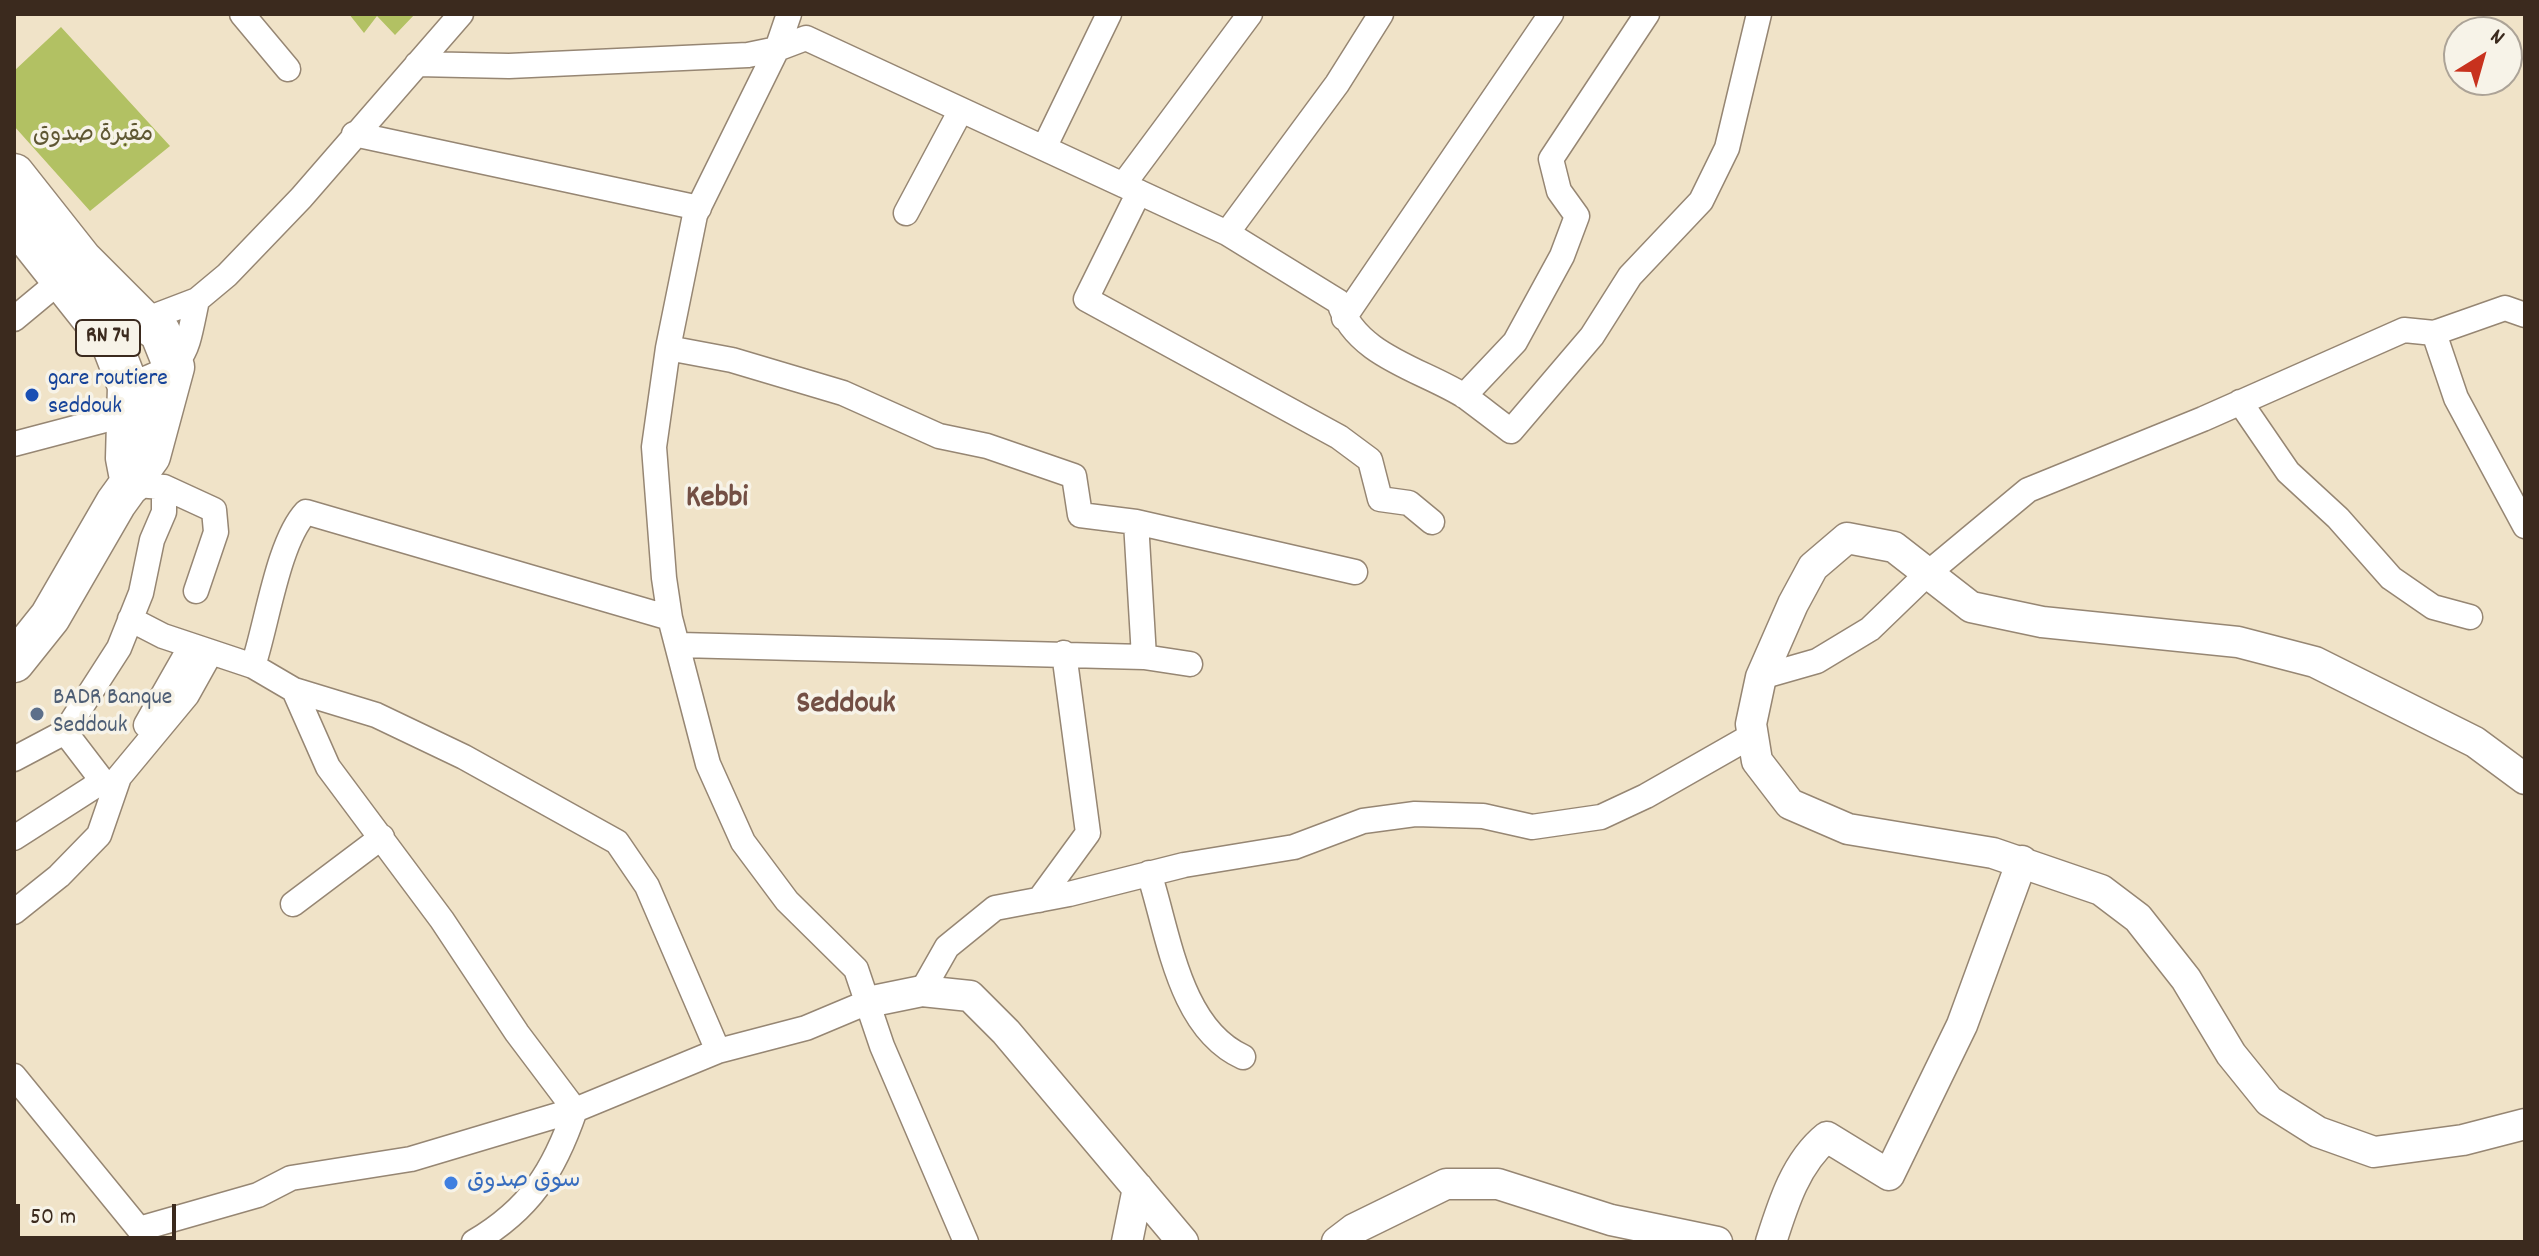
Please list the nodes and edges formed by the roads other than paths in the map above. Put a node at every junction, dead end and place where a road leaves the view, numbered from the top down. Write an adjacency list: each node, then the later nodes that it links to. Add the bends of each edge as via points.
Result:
1 (242, 14): 12 (street)
2 (461, 14): 11 (street)
3 (789, 14): 10 (street)
4 (1109, 14): 15 (street)
5 (1250, 14): 17 (street)
6 (1381, 14): 21 (street, via 1337,84)
7 (1551, 14): 25 (street)
8 (1647, 14): 31 (street, via 1551,159 1559,191 1577,216 1562,256 1515,342)
9 (1759, 14): 31 (street, via 1727,148 1701,201 1630,276 1592,336 1511,431)
10 (777, 49): 11 (street, via 748,55 509,66); 13 (street, via 806,38); 18 (street)
11 (417, 64): 14 (street)
12 (288, 69)
13 (961, 110): 15 (street); 19 (street)
14 (354, 134): 18 (street); 23 (street, via 301,198)
15 (1044, 148): 17 (street)
16 (14, 174): 27 (main road, RN 74, via 82,260)
17 (1131, 188): 21 (street); 37 (street, via 1086,299 1339,437 1370,460 1380,499 1409,503)
18 (699, 208): 29 (street)
19 (906, 213)
20 (14, 220): 22 (main road, RN 74)
21 (1227, 233): 25 (street, via 1339,302)
22 (61, 280): 26 (street); 27 (main road, RN 74)
23 (197, 300): 27 (street); 30 (street, via 187,346)
24 (2525, 315): 28 (street, via 2505,308)
25 (1344, 318): 31 (street, via 1382,355)
26 (14, 319)
27 (126, 330): 30 (main road, RN 74, via 160,332); 32 (main road, RN 74)
28 (2434, 333): 33 (street, via 2404,330); 38 (street, via 2456,398)
29 (668, 348): 36 (street, via 732,360 843,393 939,436 1055,467 1074,476 1080,515); 43 (street, via 654,447)
30 (174, 367): 32 (street); 35 (main road, RN 74)
31 (1464, 396)
32 (128, 400): 34 (street); 35 (main road, RN 74, via 126,458)
33 (2240, 402): 40 (street, via 2028,490); 42 (street, via 2288,472 2391,578 2433,607)
34 (14, 444)
35 (147, 486): 41 (street, via 214,510 216,532); 44 (street, via 164,512); 49 (main road, RN 74, via 116,503 50,617)
36 (1136, 522): 39 (street); 48 (street)
37 (1432, 522)
38 (2525, 526)
39 (1355, 572)
40 (1927, 574): 52 (street, via 1870,629 1817,661); 52 (street, via 1894,547 1847,538 1813,567); 58 (street, via 1971,607 2042,622 2238,642 2315,662 2475,742)
41 (196, 591)
42 (2470, 617)
43 (670, 618): 45 (street); 51 (street, via 306,512 284,554)
44 (130, 619): 46 (street); 54 (street, via 119,648)
45 (680, 645): 47 (street); 67 (street, via 708,764 743,842 787,901 856,969)
46 (201, 649): 51 (street); 57 (street); 65 (street, via 187,695 119,777 99,835)
47 (1064, 653): 48 (street); 63 (street, via 1088,833)
48 (1144, 657): 50 (street)
49 (14, 662)
50 (1190, 664)
51 (253, 666): 53 (street)
52 (1761, 677): 55 (street)
53 (294, 690): 59 (street, via 328,767); 68 (street, via 376,715 617,842 647,886)
54 (65, 732): 56 (street); 57 (street)
55 (1753, 735): 61 (street, via 1757,761 1790,804 1848,829); 62 (street, via 1601,817 1532,827 1483,816 1402,815 1363,821 1294,847)
56 (14, 759)
57 (101, 779): 60 (street)
58 (2525, 779)
59 (382, 837): 64 (street); 71 (street)
60 (14, 838)
61 (2022, 861): 72 (street, via 2101,890 2138,918 2269,1101 2318,1132 2374,1152 2463,1140); 81 (street, via 1962,1025 1889,1175 1827,1137 1811,1149 1792,1183)
62 (1149, 873): 63 (street); 69 (street, via 1189,1005 1221,1047)
63 (1039, 900): 66 (street, via 995,908 947,947)
64 (293, 904)
65 (14, 912)
66 (922, 991): 67 (street); 73 (street, via 970,996)
67 (868, 1002): 68 (street, via 806,1028); 76 (street, via 887,1060)
68 (718, 1051): 71 (street)
69 (1243, 1057)
70 (14, 1076): 74 (street)
71 (575, 1110): 74 (street, via 411,1159 291,1178 258,1195); 75 (street, via 544,1183 499,1227)
72 (2525, 1124)
73 (1138, 1188): 77 (street); 78 (street)
74 (132, 1235)
75 (474, 1242)
76 (966, 1242)
77 (1127, 1242)
78 (1183, 1242)
79 (1337, 1242): 80 (street, via 1446,1184 1498,1184 1611,1220)
80 (1717, 1242)
81 (1771, 1242)

